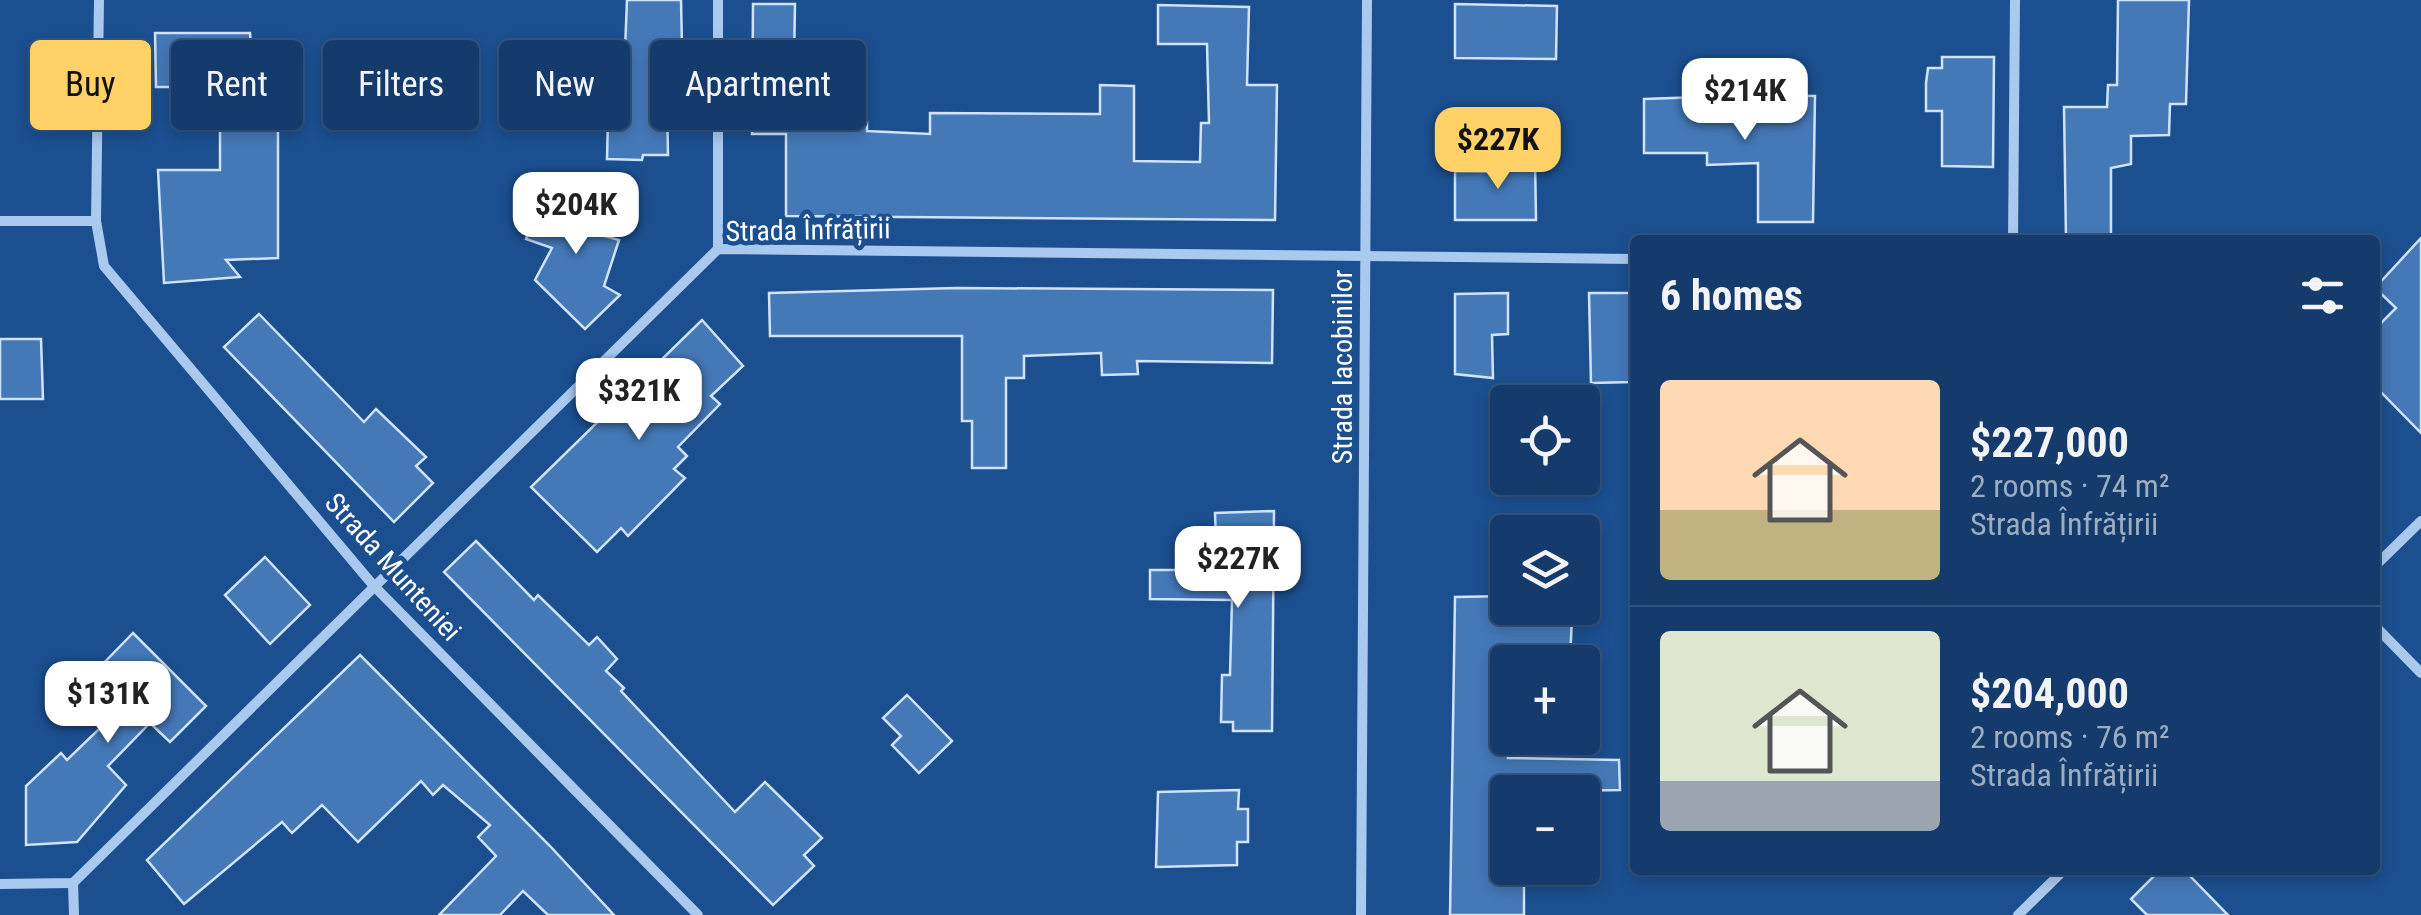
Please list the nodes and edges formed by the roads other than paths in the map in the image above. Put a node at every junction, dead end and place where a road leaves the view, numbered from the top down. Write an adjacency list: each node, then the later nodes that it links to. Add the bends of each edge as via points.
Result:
1 (99, 0): 6 (street, Strada Munteniei)
2 (718, 0): 8 (street)
3 (1367, 0): 9 (street, Strada Iacobinilor)
4 (2015, 0): 7 (street)
5 (0, 221): 6 (street)
6 (96, 221): 13 (street, Strada Munteniei, via 104,266)
7 (2014, 235)
8 (718, 249): 9 (street, Strada Înfrățirii); 13 (street, Strada Înfrățirii)
9 (1365, 255): 10 (street, Strada Înfrățirii); 21 (street, Strada Iacobinilor)
10 (1630, 259)
11 (2421, 521): 12 (street)
12 (2380, 561)
13 (373, 586): 17 (street, Strada Înfrățirii); 20 (street, Strada Munteniei)
14 (2380, 631): 15 (street)
15 (2421, 673)
16 (2059, 875): 22 (street)
17 (74, 883): 18 (street); 19 (street)
18 (0, 884)
19 (74, 915)
20 (698, 915)
21 (1361, 915)
22 (2018, 915)

